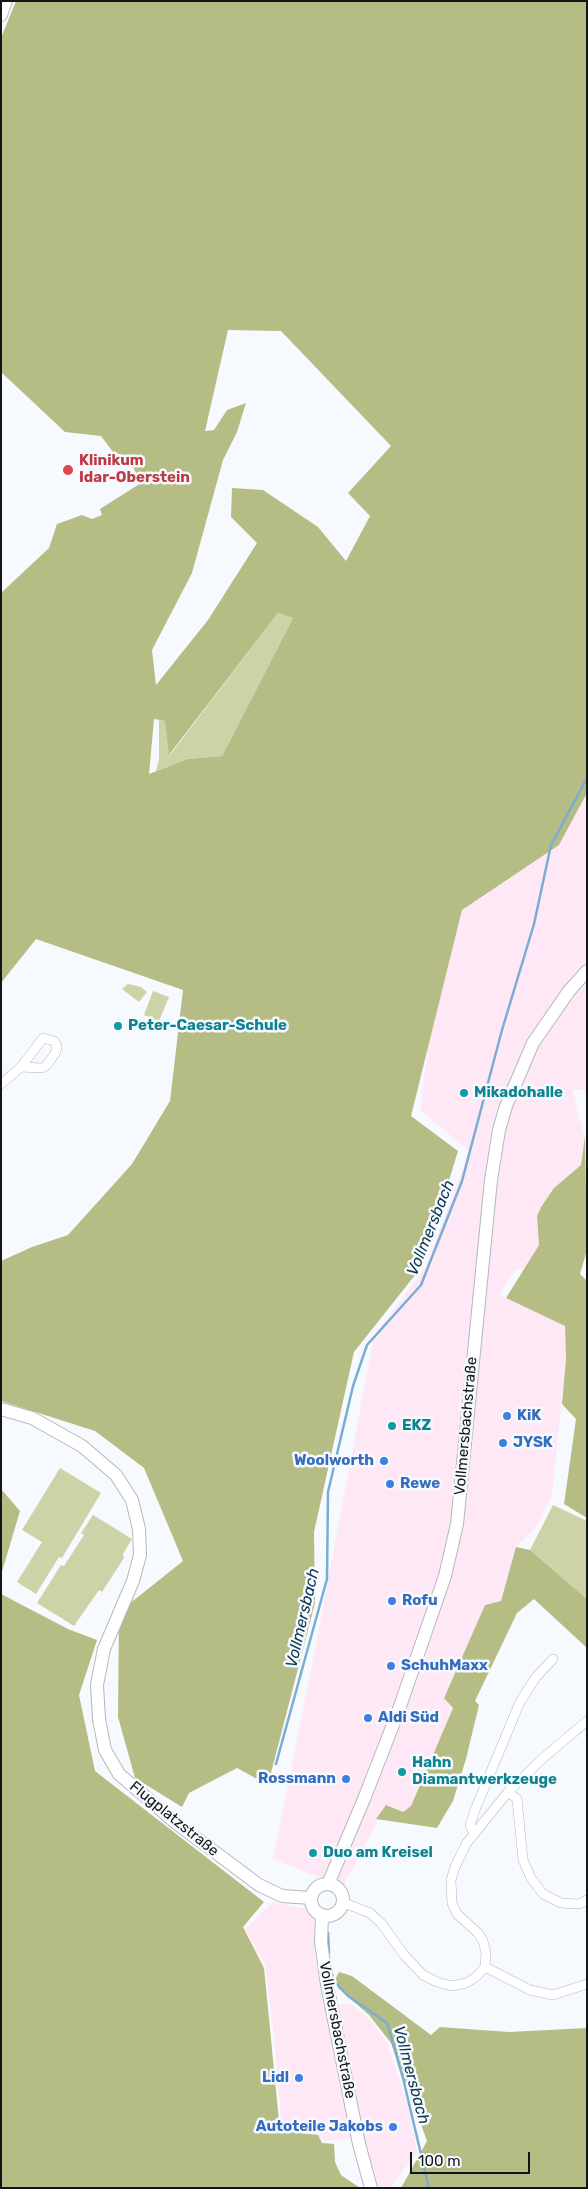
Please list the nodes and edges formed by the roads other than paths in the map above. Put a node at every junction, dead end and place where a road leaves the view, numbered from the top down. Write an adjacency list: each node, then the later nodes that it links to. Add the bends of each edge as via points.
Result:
1 (6, 1): 2 (main road)
2 (1, 16)
3 (587, 971): 11 (main road, Vollmersbachstraße, via 533,1043 499,1130 491,1180 457,1524 446,1576 398,1712)
4 (21, 1067): 5 (street)
5 (1, 1084)
6 (1, 1409): 12 (main road, Flugplatzstraße, via 32,1418 82,1446 116,1475 132,1500 139,1529 140,1555 133,1581 104,1649 97,1685 98,1719 105,1750 119,1774 176,1823 259,1885 282,1896)
7 (553, 1660): 10 (street, via 520,1702 475,1810 470,1825)
8 (585, 1726): 9 (street, via 542,1758)
9 (508, 1792): 10 (street); 13 (street, via 517,1800 524,1860 530,1878 543,1894 562,1904 578,1904)
10 (474, 1834): 16 (street, via 455,1867 450,1891 457,1914 483,1942)
11 (328, 1884): 12 (main road, via 316,1888); 14 (main road, via 340,1891)
12 (311, 1898): 15 (main road, via 314,1910)
13 (587, 1900)
14 (342, 1902): 15 (main road, via 337,1912); 16 (street, via 370,1912 405,1956 436,1982 452,1986 466,1983)
15 (322, 1915): 18 (main road, Vollmersbachstraße, via 321,1942 327,1985)
16 (485, 1967): 17 (street, via 530,1990 553,1995)
17 (587, 1984)
18 (371, 2188)

